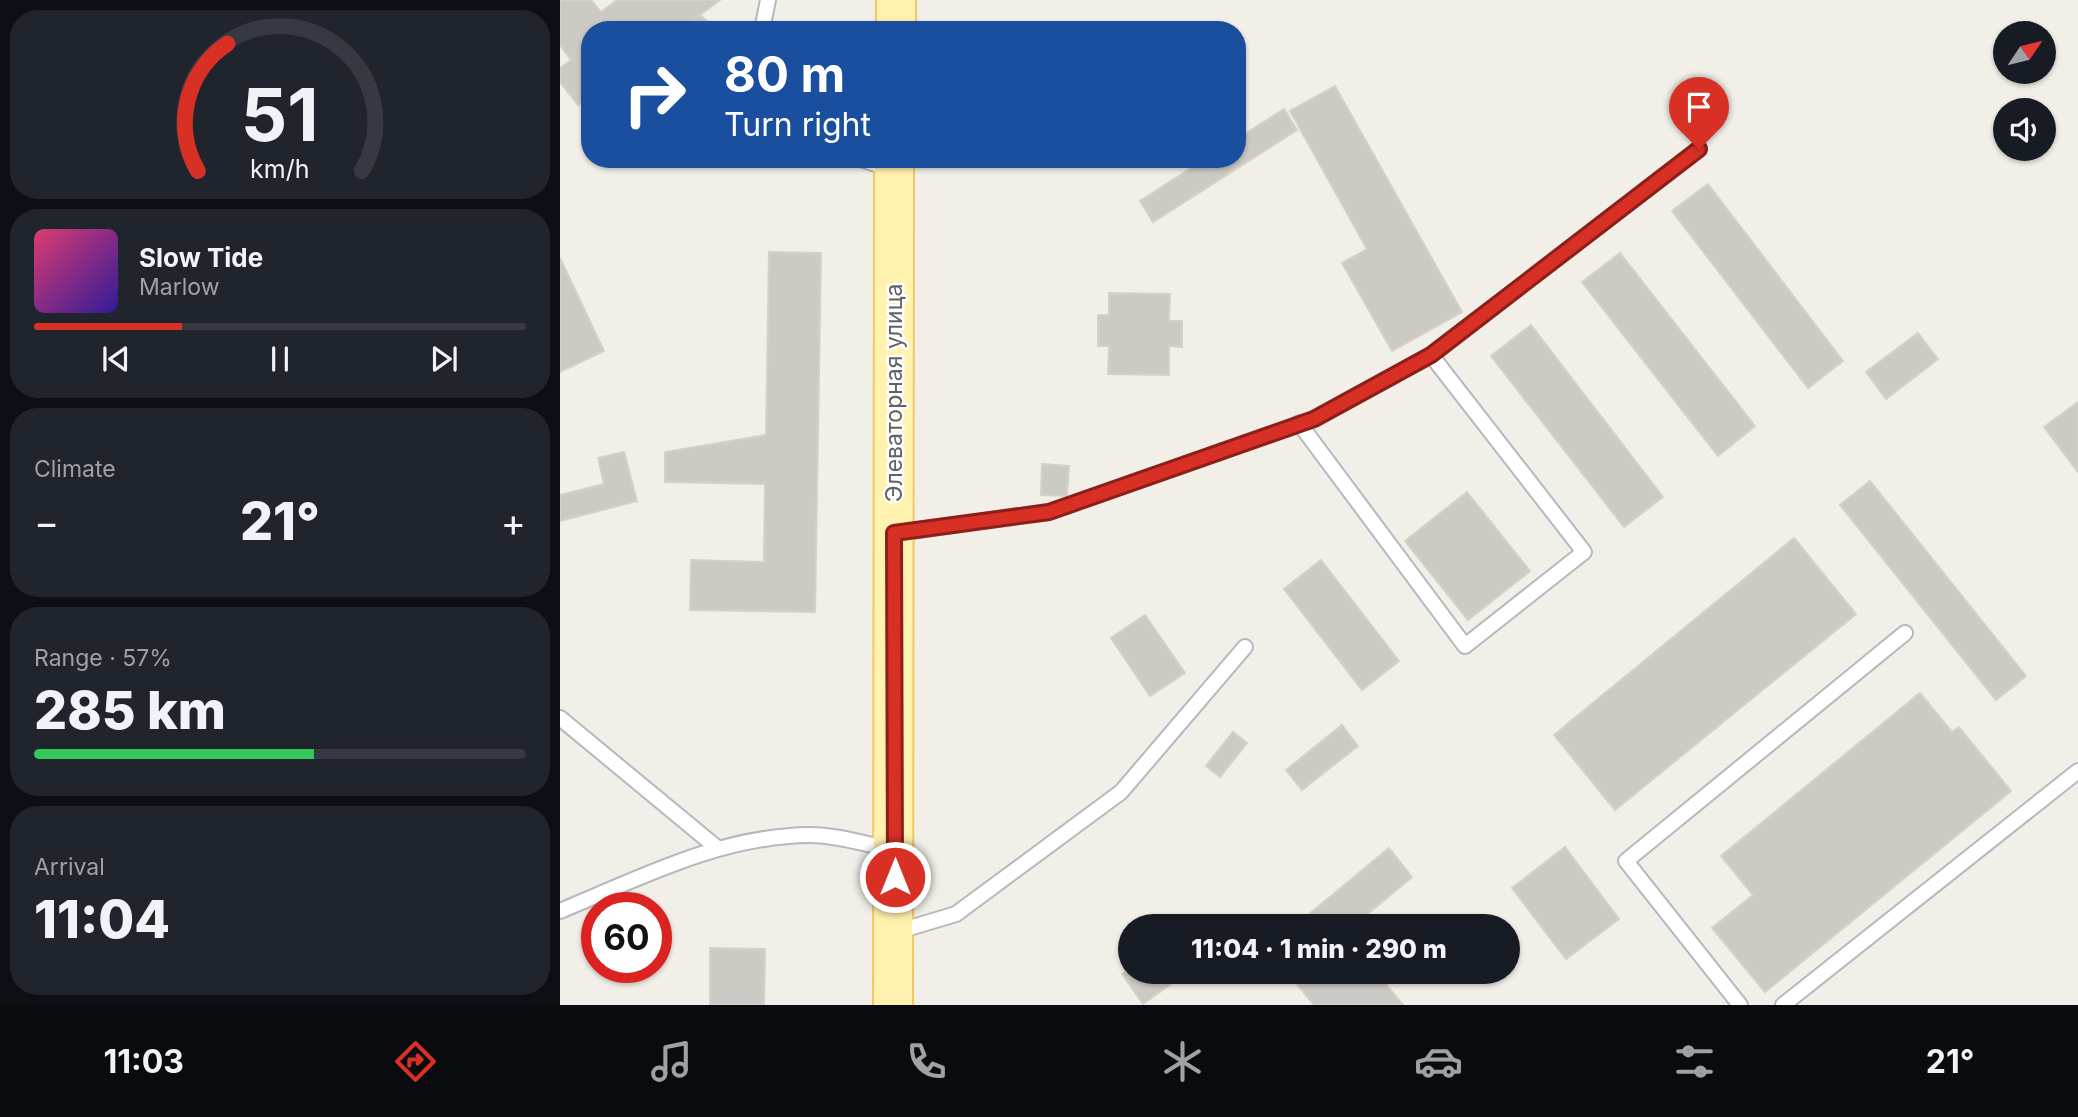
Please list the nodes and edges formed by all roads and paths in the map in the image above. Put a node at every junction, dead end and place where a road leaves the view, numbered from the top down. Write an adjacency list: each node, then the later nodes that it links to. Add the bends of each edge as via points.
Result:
1 (768, 0): 3 (lane)
2 (896, 0): 4 (main road)
3 (764, 21)
4 (896, 21)
5 (1699, 149): 7 (lane)
6 (883, 168): 9 (main road, Элеваторная улица)
7 (1431, 355): 8 (lane); 8 (lane, via 1584,552 1465,646)
8 (1299, 423): 9 (lane, via 1049,512)
9 (894, 533): 15 (main road, Элеваторная улица)
10 (1905, 633): 19 (lane, via 1626,860)
11 (1245, 647): 17 (lane, via 1121,792 956,914)
12 (560, 718): 14 (lane)
13 (2078, 771): 20 (lane)
14 (716, 847): 15 (lane, via 813,835); 16 (lane)
15 (895, 849): 17 (main road, Элеваторная улица)
16 (560, 911)
17 (895, 932): 18 (main road, Элеваторная улица)
18 (893, 1005)
19 (1740, 1005)
20 (1783, 1005)

